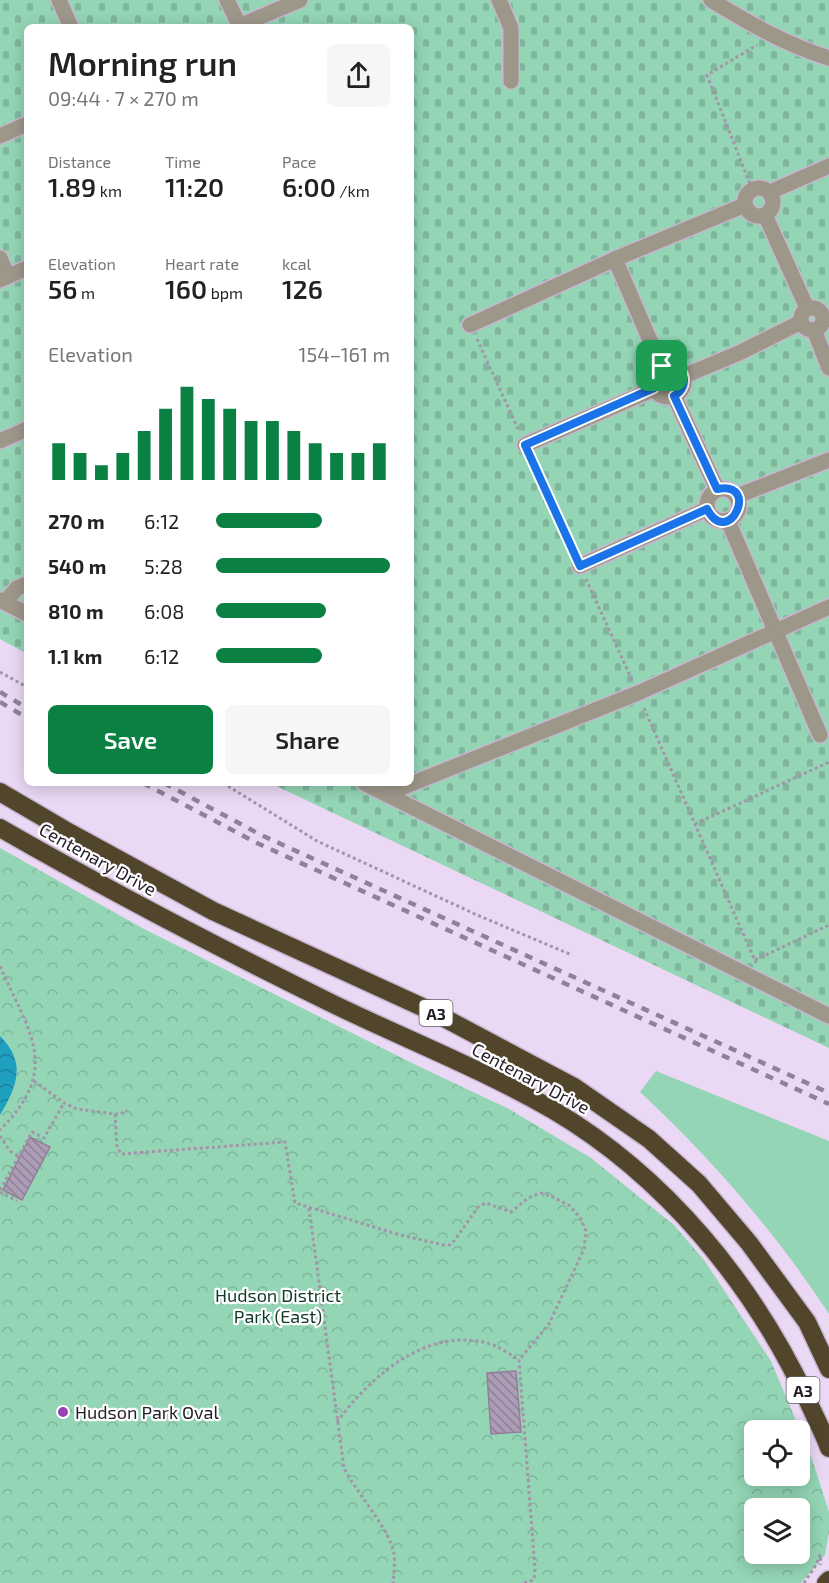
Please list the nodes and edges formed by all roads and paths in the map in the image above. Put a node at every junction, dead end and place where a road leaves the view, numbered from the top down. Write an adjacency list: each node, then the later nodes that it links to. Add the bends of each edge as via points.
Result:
1 (59, 0): 6 (street)
2 (227, 0): 7 (street)
3 (300, 0): 8 (street)
4 (499, 0): 11 (street, via 511,28)
5 (711, 0): 9 (street)
6 (70, 24)
7 (238, 24)
8 (246, 24)
9 (772, 36): 10 (street); 15 (path, via 707,75)
10 (829, 58)
11 (511, 81)
12 (24, 125): 13 (street)
13 (0, 136)
14 (829, 166): 16 (street)
15 (752, 189): 16 (street); 17 (street)
16 (770, 192): 18 (street, via 772,208)
17 (745, 205): 18 (street, via 751,214); 20 (street)
18 (765, 214): 24 (street)
19 (0, 258): 22 (street)
20 (615, 259): 25 (street); 26 (street)
21 (24, 269): 22 (street)
22 (4, 278)
23 (826, 313): 24 (street, via 818,309)
24 (807, 320): 27 (street); 28 (street)
25 (470, 325): 33 (path)
26 (662, 366): 28 (street, via 677,367); 29 (street, via 652,376)
27 (829, 368)
28 (684, 376): 30 (street, via 684,386)
29 (654, 388): 30 (street, via 664,397); 33 (street)
30 (674, 396): 35 (street)
31 (24, 430): 32 (street)
32 (0, 441)
33 (525, 445): 39 (path)
34 (829, 460): 36 (street)
35 (717, 489): 36 (street, via 728,489); 37 (street, via 710,495)
36 (737, 496): 38 (street, via 739,508)
37 (707, 509): 38 (street, via 717,520); 39 (street)
38 (728, 520): 44 (street)
39 (580, 566): 47 (path)
40 (24, 585): 41 (street)
41 (2, 601): 43 (street)
42 (829, 607): 44 (street)
43 (24, 612)
44 (774, 631): 47 (street); 48 (street)
45 (0, 672): 46 (path)
46 (24, 685)
47 (638, 693): 50 (street); 56 (path)
48 (819, 735)
49 (829, 762): 56 (path)
50 (414, 783)
51 (228, 786): 59 (path, via 317,840)
52 (370, 786): 55 (street)
53 (406, 786): 55 (street)
54 (0, 792): 75 (highway, Centenary Drive / A3, via 213,912 433,1012 593,1100 648,1139 699,1184 750,1243 807,1322)
55 (386, 794): 62 (street)
56 (695, 824): 60 (path)
57 (0, 828): 77 (highway, Centenary Drive / A3, via 216,946 496,1080 600,1141 686,1217 725,1263 774,1335)
58 (829, 925): 60 (path)
59 (572, 955)
60 (755, 960): 62 (path)
61 (0, 966): 64 (path, via 31,1039 36,1064)
62 (766, 985): 63 (street)
63 (829, 1016)
64 (34, 1081): 65 (path); 68 (path, via 25,1101)
65 (64, 1103): 67 (path, via 77,1109); 70 (path, via 44,1138 32,1132)
66 (127, 1110): 67 (path)
67 (115, 1114): 73 (path, via 121,1154 285,1142 295,1203)
68 (0, 1130)
69 (0, 1136): 70 (path)
70 (18, 1156): 71 (path)
71 (0, 1191): 72 (path)
72 (17, 1201)
73 (309, 1208): 74 (path, via 447,1246 478,1207 486,1203 511,1212 528,1198 542,1193 570,1206 585,1225 584,1249 549,1324); 76 (path)
74 (519, 1360): 76 (path, via 479,1341 432,1345 379,1376); 80 (path, via 536,1569 534,1579)
75 (829, 1369)
76 (337, 1422): 79 (path, via 344,1468 394,1552)
77 (829, 1448)
78 (827, 1576): 81 (path, via 819,1565 818,1555)
79 (393, 1583)
80 (521, 1583)
81 (804, 1583)

